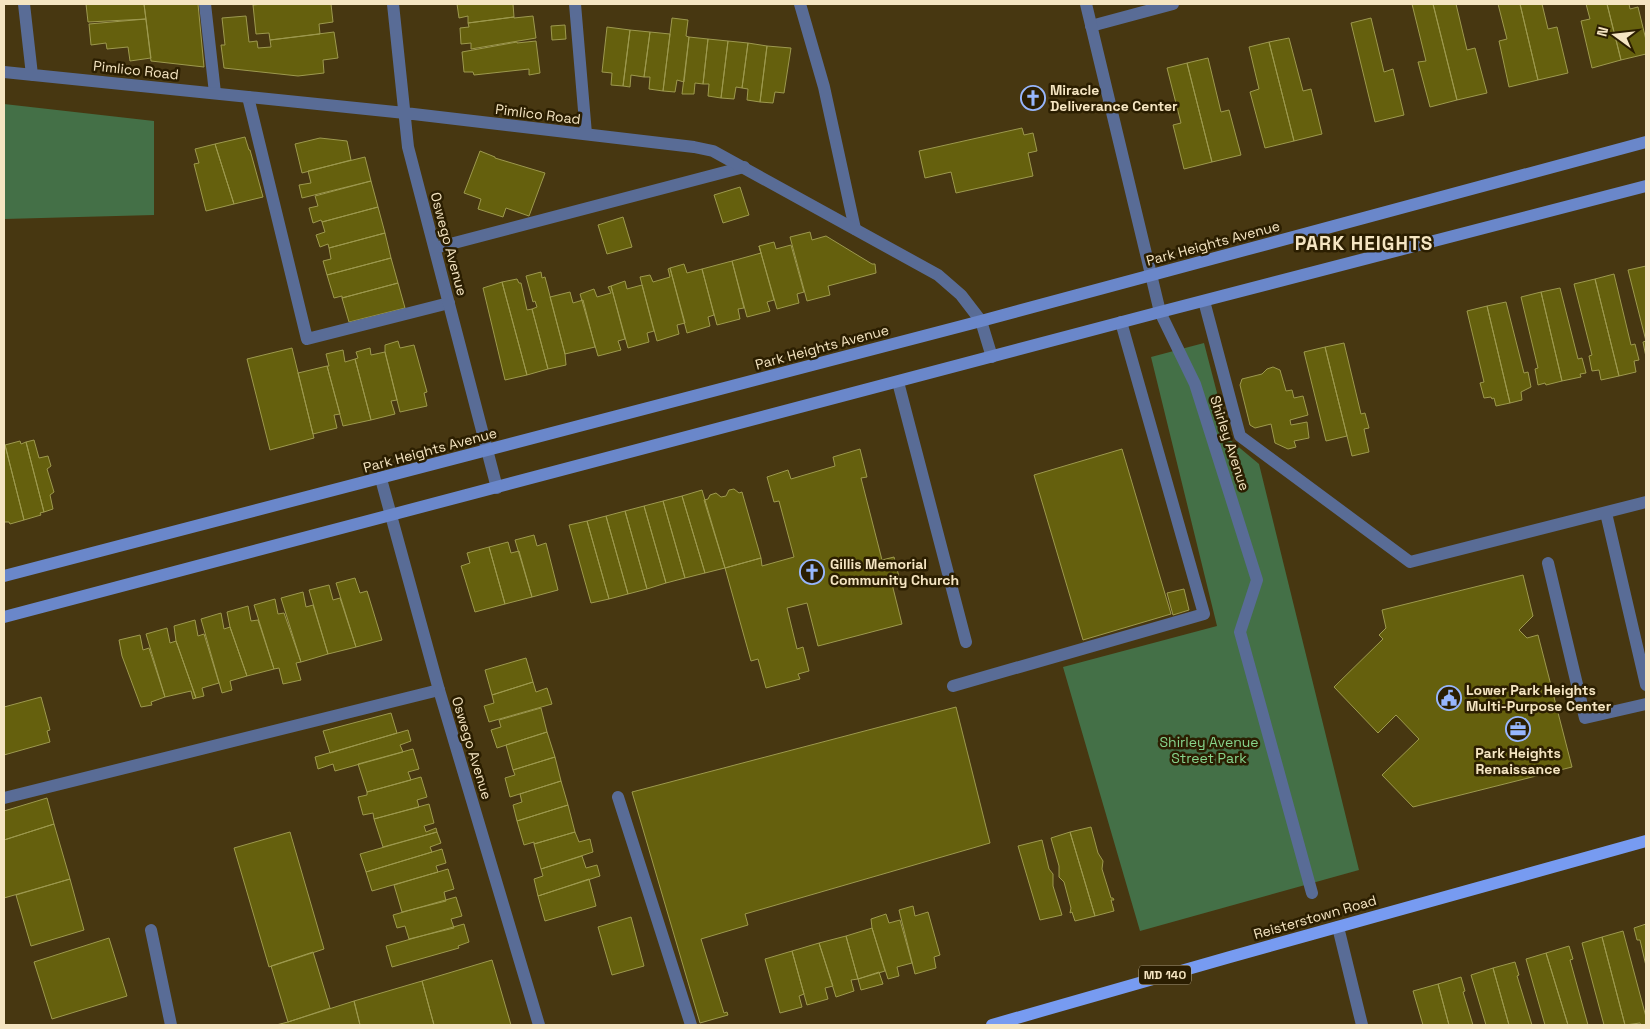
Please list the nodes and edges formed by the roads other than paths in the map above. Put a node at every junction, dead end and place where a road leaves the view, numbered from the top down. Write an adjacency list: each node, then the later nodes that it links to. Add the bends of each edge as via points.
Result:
1 (24, 4): 10 (street)
2 (205, 4): 11 (street)
3 (393, 4): 13 (street, Oswego Avenue)
4 (575, 4): 14 (street)
5 (800, 4): 18 (street, via 829,110)
6 (1086, 4): 8 (street, Shirley Avenue)
7 (1173, 4): 8 (street)
8 (1091, 26): 20 (street, Shirley Avenue)
9 (4, 72): 10 (street, Pimlico Road)
10 (32, 75): 11 (street, Pimlico Road)
11 (215, 93): 12 (street, Pimlico Road)
12 (248, 97): 13 (street, Pimlico Road); 22 (street, via 307,339)
13 (406, 114): 14 (street, Pimlico Road); 19 (street, Oswego Avenue, via 408,147)
14 (586, 134): 16 (street, Pimlico Road, via 694,147 713,151)
15 (1646, 142): 20 (main road, Park Heights Avenue)
16 (744, 167): 18 (street, Pimlico Road); 19 (street)
17 (1646, 186): 21 (main road)
18 (855, 229): 24 (street, Pimlico Road, via 938,275 961,295)
19 (435, 248): 22 (street, Oswego Avenue)
20 (1152, 275): 23 (street, Shirley Avenue); 24 (main road, Park Heights Avenue)
21 (1204, 301): 23 (main road); 32 (street, via 1240,436 1410,562)
22 (449, 303): 28 (street, Oswego Avenue)
23 (1160, 312): 25 (main road); 45 (street, Shirley Avenue, via 1195,384 1257,580 1240,632)
24 (981, 320): 26 (street, Pimlico Road); 28 (main road, Park Heights Avenue)
25 (1121, 322): 26 (main road); 39 (street, via 1204,614)
26 (992, 357): 27 (main road)
27 (898, 382): 30 (main road); 37 (street)
28 (487, 450): 29 (main road, Park Heights Avenue); 30 (street, Oswego Avenue)
29 (381, 479): 33 (street, Oswego Avenue); 35 (main road, Park Heights Avenue)
30 (497, 488): 33 (main road)
31 (1646, 502): 32 (street)
32 (1606, 513): 38 (street)
33 (390, 516): 36 (main road); 40 (street, Oswego Avenue)
34 (1548, 563): 41 (street, via 1585,718)
35 (4, 576)
36 (4, 617)
37 (966, 642)
38 (1646, 685)
39 (952, 686)
40 (439, 690): 43 (street); 49 (street, Oswego Avenue)
41 (1646, 704)
42 (618, 797): 50 (street)
43 (4, 798)
44 (1646, 841): 46 (main road, Reisterstown Road / MD 140)
45 (1312, 893)
46 (1338, 927): 51 (main road, Reisterstown Road / MD 140); 52 (street)
47 (151, 930): 48 (street)
48 (171, 1025)
49 (540, 1025)
50 (692, 1025)
51 (992, 1025)
52 (1362, 1025)

